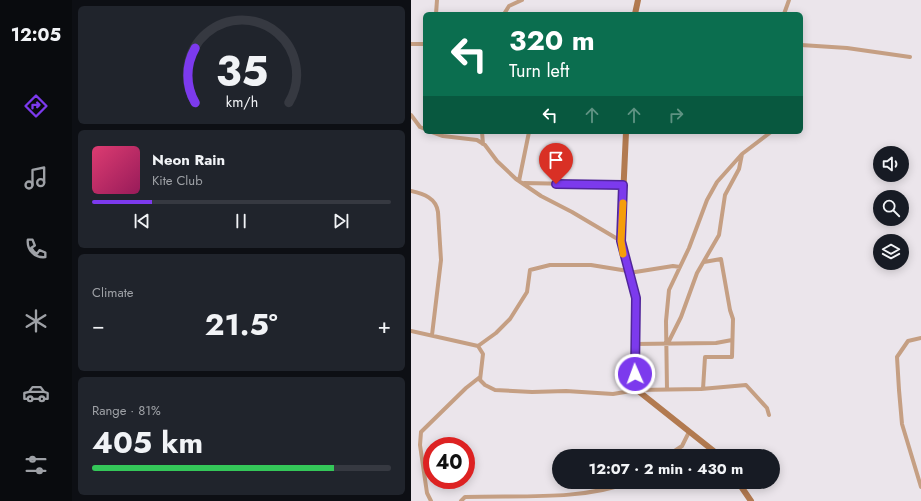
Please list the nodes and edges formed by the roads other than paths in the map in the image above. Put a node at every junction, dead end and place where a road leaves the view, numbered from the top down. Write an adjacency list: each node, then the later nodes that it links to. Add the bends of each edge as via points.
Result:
1 (437, 0): 5 (street)
2 (522, 0): 6 (street, via 509,6)
3 (638, 0): 7 (street)
4 (789, 0): 8 (street)
5 (436, 12)
6 (505, 12)
7 (635, 12)
8 (785, 12)
9 (411, 44): 10 (street)
10 (423, 44)
11 (803, 45): 12 (street)
12 (910, 56)
13 (411, 115): 14 (street)
14 (423, 128)
15 (438, 134): 20 (street, via 477,140)
16 (483, 134): 20 (street)
17 (529, 134): 22 (street)
18 (626, 134): 23 (street)
19 (768, 134): 21 (street)
20 (483, 144): 22 (street, via 497,161)
21 (742, 154): 26 (street, via 739,169 725,195 719,235); 27 (street, via 717,182 707,200)
22 (521, 182): 23 (street); 25 (street)
23 (623, 185): 25 (street)
24 (411, 191): 30 (street, via 433,200 437,205 441,260)
25 (621, 241): 28 (street)
26 (703, 262): 32 (street, via 721,259 733,319); 34 (street)
27 (680, 266): 28 (street); 34 (street, via 669,290)
28 (628, 272): 33 (street, via 636,298); 35 (street, via 591,265 550,265 530,270 527,292 510,319)
29 (411, 331): 30 (street)
30 (432, 335): 35 (street)
31 (921, 338): 44 (street, via 908,341 897,357 902,424)
32 (732, 340): 34 (street); 37 (street, via 732,357 705,357)
33 (635, 344): 34 (street); 38 (street)
34 (667, 344): 39 (street)
35 (477, 346): 36 (street, via 483,354)
36 (480, 377): 38 (street, via 485,385 504,391 613,394); 47 (street, via 421,432 420,445 427,493)
37 (703, 389): 39 (street); 40 (street, via 746,385 767,408)
38 (637, 390): 39 (street); 41 (street)
39 (667, 390)
40 (769, 415)
41 (689, 432): 42 (street, via 682,446); 43 (street)
42 (678, 449)
43 (711, 449)
44 (921, 487)
45 (601, 489): 48 (street, via 537,497 465,497)
46 (743, 489): 49 (street)
47 (431, 501)
48 (461, 501)
49 (751, 501)

